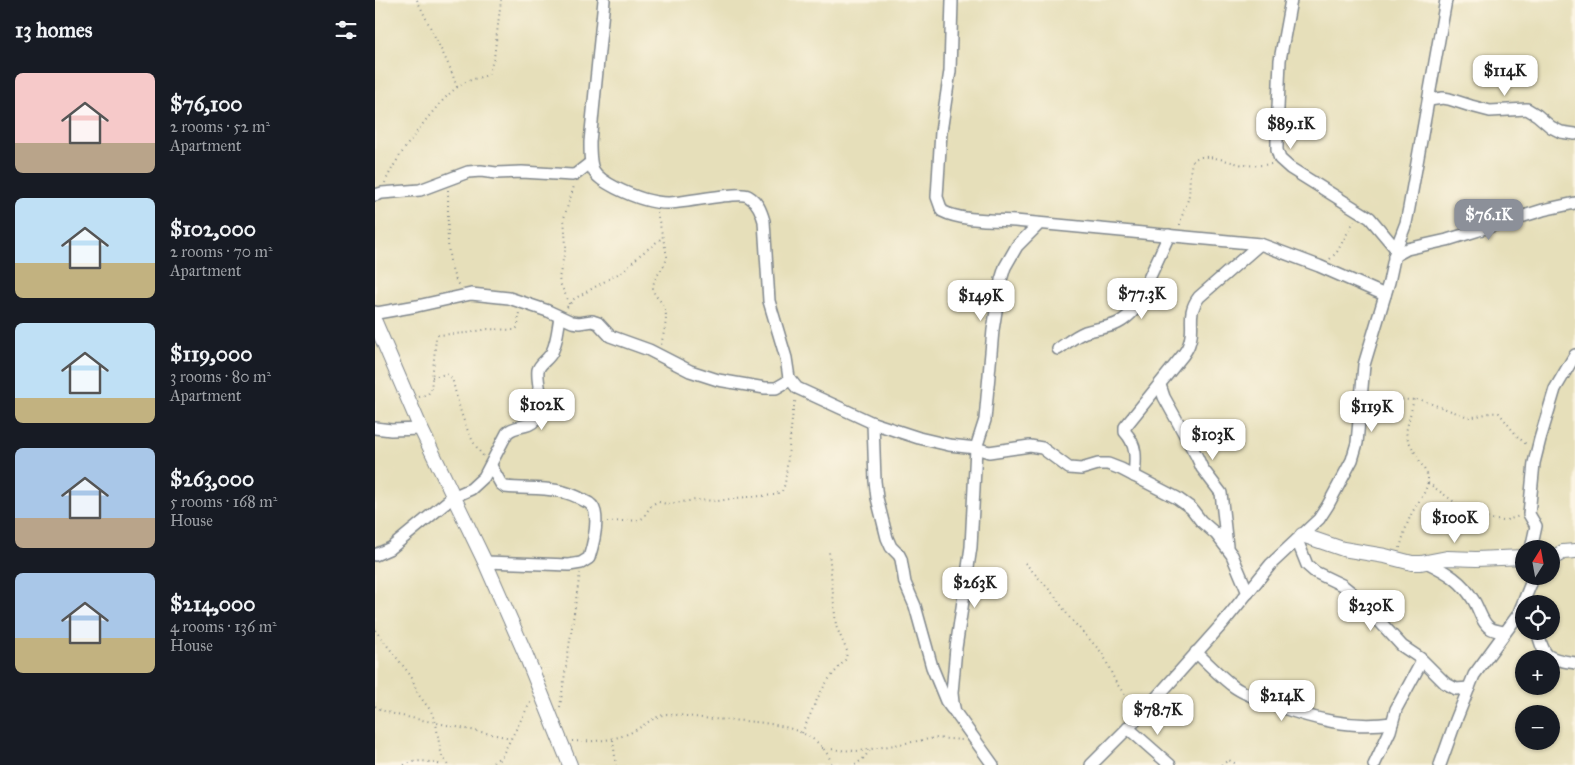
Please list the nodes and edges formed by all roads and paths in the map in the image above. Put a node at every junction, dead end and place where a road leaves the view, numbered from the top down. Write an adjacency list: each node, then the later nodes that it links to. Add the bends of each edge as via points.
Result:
1 (417, 0): 7 (path)
2 (501, 0): 7 (path, via 491,70 488,75)
3 (604, 0): 10 (street)
4 (952, 0): 18 (street, via 950,71 941,132 939,206 950,216)
5 (1291, 0): 11 (street, via 1280,60 1277,132 1277,150)
6 (1446, 0): 8 (street)
7 (457, 87): 14 (path, via 402,152)
8 (1429, 100): 9 (street, via 1449,99 1490,111 1527,109 1551,127); 23 (street, via 1406,222)
9 (1575, 134)
10 (590, 163): 12 (street); 15 (street, via 601,180)
11 (1285, 164): 17 (street); 20 (path, via 1249,165 1209,157 1193,160 1188,198 1180,220)
12 (579, 172): 13 (street, via 568,176 481,171); 28 (path, via 566,211 566,246 559,278)
13 (448, 179): 14 (street, via 420,190); 25 (path, via 451,264 453,276)
14 (379, 194)
15 (654, 202): 21 (path); 36 (street, via 691,201 738,194 747,196 761,210 769,300)
16 (1575, 203): 23 (street)
17 (1359, 210): 23 (street, via 1370,218); 24 (path, via 1337,252)
18 (1039, 224): 19 (street); 44 (street, via 1017,246 1001,280 985,420)
19 (1169, 235): 20 (street); 32 (street, via 1135,309 1126,319 1115,326 1077,336)
20 (1183, 236): 22 (street)
21 (663, 237): 28 (path, via 623,271); 33 (path, via 666,262 653,284 655,296 666,313)
22 (1260, 244): 24 (street); 37 (street, via 1194,304 1189,344)
23 (1395, 253): 26 (street)
24 (1319, 266): 26 (street)
25 (467, 295): 27 (street); 29 (street)
26 (1385, 296): 38 (street, via 1364,365)
27 (520, 301): 30 (street); 35 (path, via 519,325 515,330 488,329 438,335)
28 (569, 304): 30 (path)
29 (375, 312)
30 (561, 318): 33 (street, via 579,323 598,323 610,336); 46 (street, via 552,352 539,366 541,404 538,415 531,423 511,428)
31 (376, 328): 40 (street)
32 (1058, 349)
33 (659, 355): 36 (street, via 697,373 733,383 765,388)
34 (1575, 355): 45 (street, via 1555,389)
35 (432, 377): 40 (path, via 428,394); 46 (path, via 446,374 452,378 466,428)
36 (794, 384): 41 (street); 51 (path, via 782,491 774,495 718,501 659,502 639,520)
37 (1160, 385): 47 (street, via 1125,427 1135,448); 54 (street, via 1202,468 1221,493)
38 (1361, 391): 39 (path, via 1378,398); 52 (street, via 1357,443 1352,460 1319,519)
39 (1414, 399): 45 (path, via 1468,417 1499,413 1517,436); 48 (path, via 1406,432 1428,476)
40 (410, 400): 43 (street)
41 (873, 422): 44 (street, via 919,438); 76 (street, via 876,489 887,538 901,559 905,583 935,674 946,701)
42 (375, 428): 43 (street)
43 (421, 429): 49 (street)
44 (976, 448): 47 (street, via 989,452 1030,446 1042,448 1069,468 1108,464); 76 (street, via 971,547 953,693)
45 (1537, 453): 50 (street)
46 (491, 466): 49 (street, via 471,489); 51 (street, via 505,486 561,490 573,494 593,507)
47 (1134, 476): 54 (street, via 1191,508)
48 (1428, 483): 50 (path, via 1474,516 1503,521); 60 (path, via 1411,514)
49 (453, 497): 58 (street, via 391,548); 61 (street)
50 (1529, 516): 53 (street, via 1536,526)
51 (596, 522): 64 (street, via 589,558)
52 (1299, 538): 60 (street); 65 (street, via 1271,564); 71 (street, via 1307,565 1352,593 1402,646)
53 (1533, 540)
54 (1227, 546): 65 (street)
55 (1575, 551): 57 (street)
56 (829, 552): 81 (path, via 836,626 847,651 846,659 828,680)
57 (1560, 554)
58 (375, 555)
59 (1515, 558): 62 (street, via 1447,558)
60 (1397, 560): 62 (street)
61 (485, 562): 64 (street); 73 (street)
62 (1426, 562): 68 (street, via 1458,581 1473,599 1486,624)
63 (1025, 563): 77 (path, via 1103,654 1115,682)
64 (581, 564): 82 (path)
65 (1247, 594): 70 (street)
66 (1515, 619): 68 (street)
67 (375, 630): 78 (path, via 411,676)
68 (1505, 632): 74 (street, via 1474,675)
69 (1539, 640): 72 (street, via 1546,656)
70 (1196, 652): 77 (street); 79 (street, via 1234,687 1253,698 1310,718 1340,723)
71 (1422, 661): 74 (street, via 1449,686); 79 (street)
72 (1575, 663)
73 (539, 687): 82 (street); 83 (path)
74 (1469, 688): 104 (street)
75 (375, 706): 78 (path, via 397,715)
76 (955, 712): 85 (street)
77 (1141, 715): 80 (street)
78 (436, 723): 83 (path); 91 (path, via 442,756)
79 (1392, 723): 103 (street)
80 (1128, 728): 99 (street); 100 (street)
81 (802, 733): 84 (path, via 753,721 667,714); 86 (path)
82 (558, 736): 84 (path, via 590,742); 94 (street)
83 (511, 738): 88 (path)
84 (612, 739): 95 (path)
85 (977, 742): 87 (path, via 935,738); 98 (street)
86 (821, 748): 87 (path, via 851,752); 96 (path)
87 (870, 750): 97 (path)
88 (501, 757): 92 (path); 93 (path)
89 (404, 765): 90 (path, via 416,760)
90 (442, 765)
91 (448, 765)
92 (489, 765)
93 (497, 765)
94 (569, 765)
95 (617, 765)
96 (832, 765)
97 (855, 765)
98 (993, 765)
99 (1091, 765)
100 (1170, 765)
101 (1221, 765): 102 (path, via 1229,760)
102 (1239, 765)
103 (1374, 765)
104 (1441, 765)

